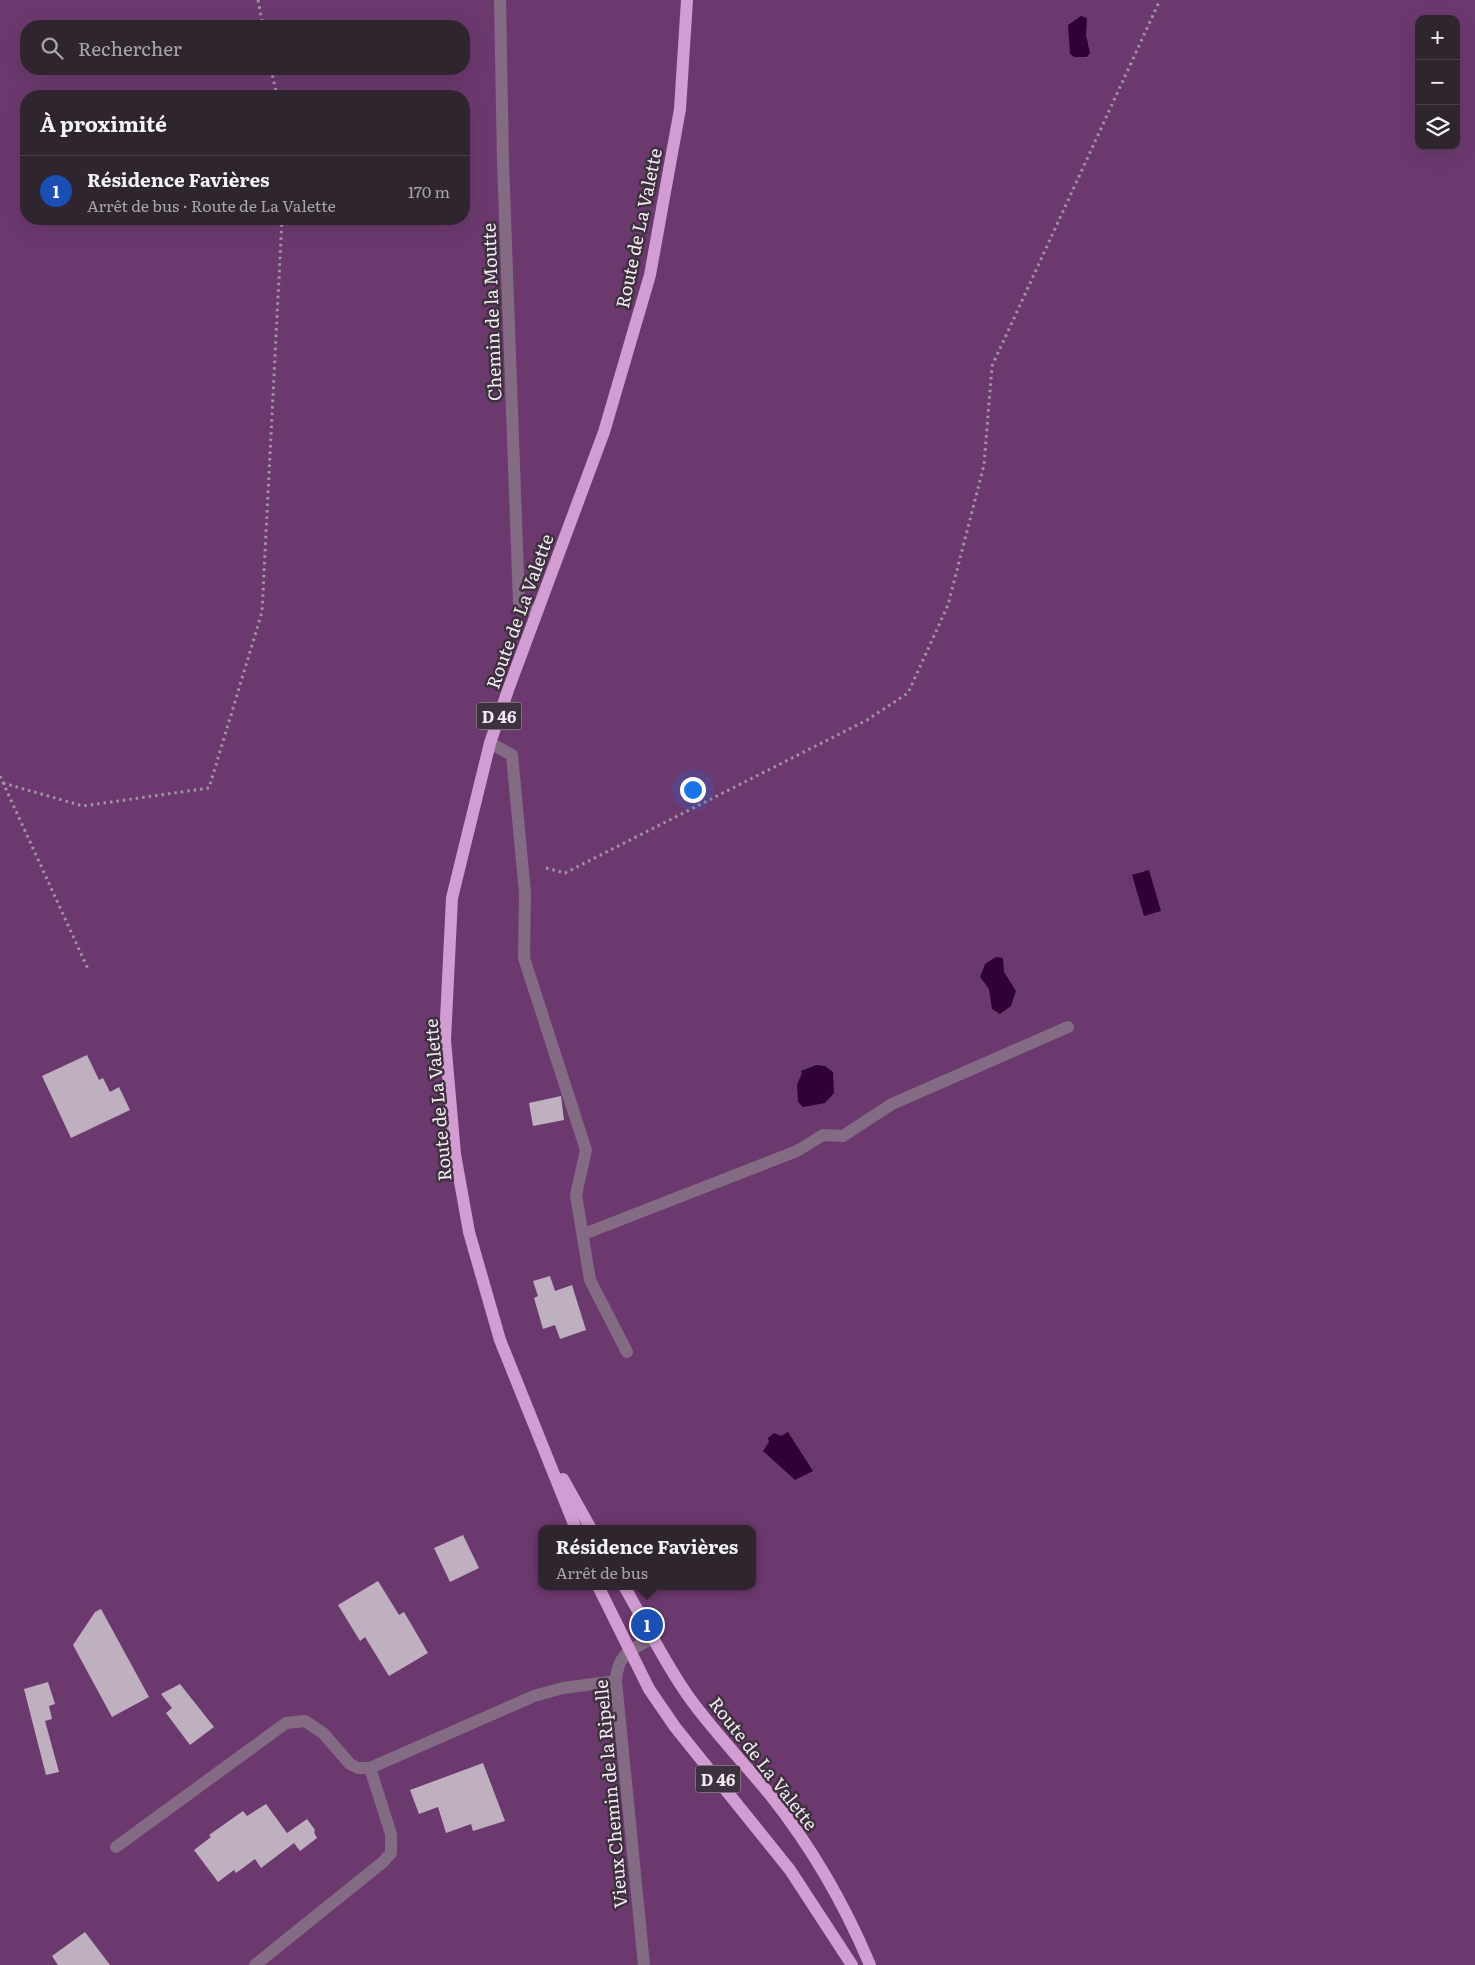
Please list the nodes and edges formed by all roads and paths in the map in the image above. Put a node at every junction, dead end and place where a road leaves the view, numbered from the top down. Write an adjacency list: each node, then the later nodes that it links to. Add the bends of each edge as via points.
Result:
1 (258, 0): 5 (path)
2 (500, 0): 9 (street, Chemin de la Moutte, via 519,603)
3 (687, 0): 9 (main road, Route de La Valette / D 46, via 680,109 650,275 604,432)
4 (1160, 0): 13 (path, via 992,366 984,465 948,605 908,693 867,720 565,874)
5 (262, 20)
6 (272, 75): 7 (path)
7 (276, 90)
8 (282, 225): 12 (path, via 262,612 209,788 83,806)
9 (536, 613): 10 (main road, Route de La Valette / D 46)
10 (490, 743): 13 (street, via 512,755); 18 (main road, Route de La Valette / D 46, via 452,898 445,1040 455,1154 469,1232 500,1340)
11 (0, 776): 12 (path)
12 (3, 783): 14 (path)
13 (522, 860): 16 (street, via 524,958 586,1150 576,1195)
14 (88, 969)
15 (1068, 1027): 16 (street, via 892,1104 843,1136 823,1135 797,1151)
16 (584, 1234): 17 (street, via 590,1280)
17 (627, 1352)
18 (541, 1439): 19 (main road, Route de La Valette / D 46); 20 (main road, Route de La Valette / D 46)
19 (574, 1525)
20 (589, 1525)
21 (600, 1590): 24 (main road, D 46)
22 (626, 1590): 23 (main road, Route de La Valette / D 46)
23 (654, 1638): 24 (street); 31 (main road, Route de La Valette / D 46, via 693,1702 772,1797 824,1870)
24 (628, 1651): 25 (street, Vieux Chemin de la Ripelle, via 616,1669); 30 (main road, D 46, via 670,1720 790,1870)
25 (616, 1681): 26 (street, via 562,1688 534,1696); 29 (street, Vieux Chemin de la Ripelle)
26 (370, 1768): 27 (street, via 350,1764 323,1733 305,1721 286,1723); 28 (street, via 391,1834 391,1852 383,1862)
27 (116, 1847)
28 (255, 1965)
29 (644, 1965)
30 (852, 1965)
31 (870, 1965)

